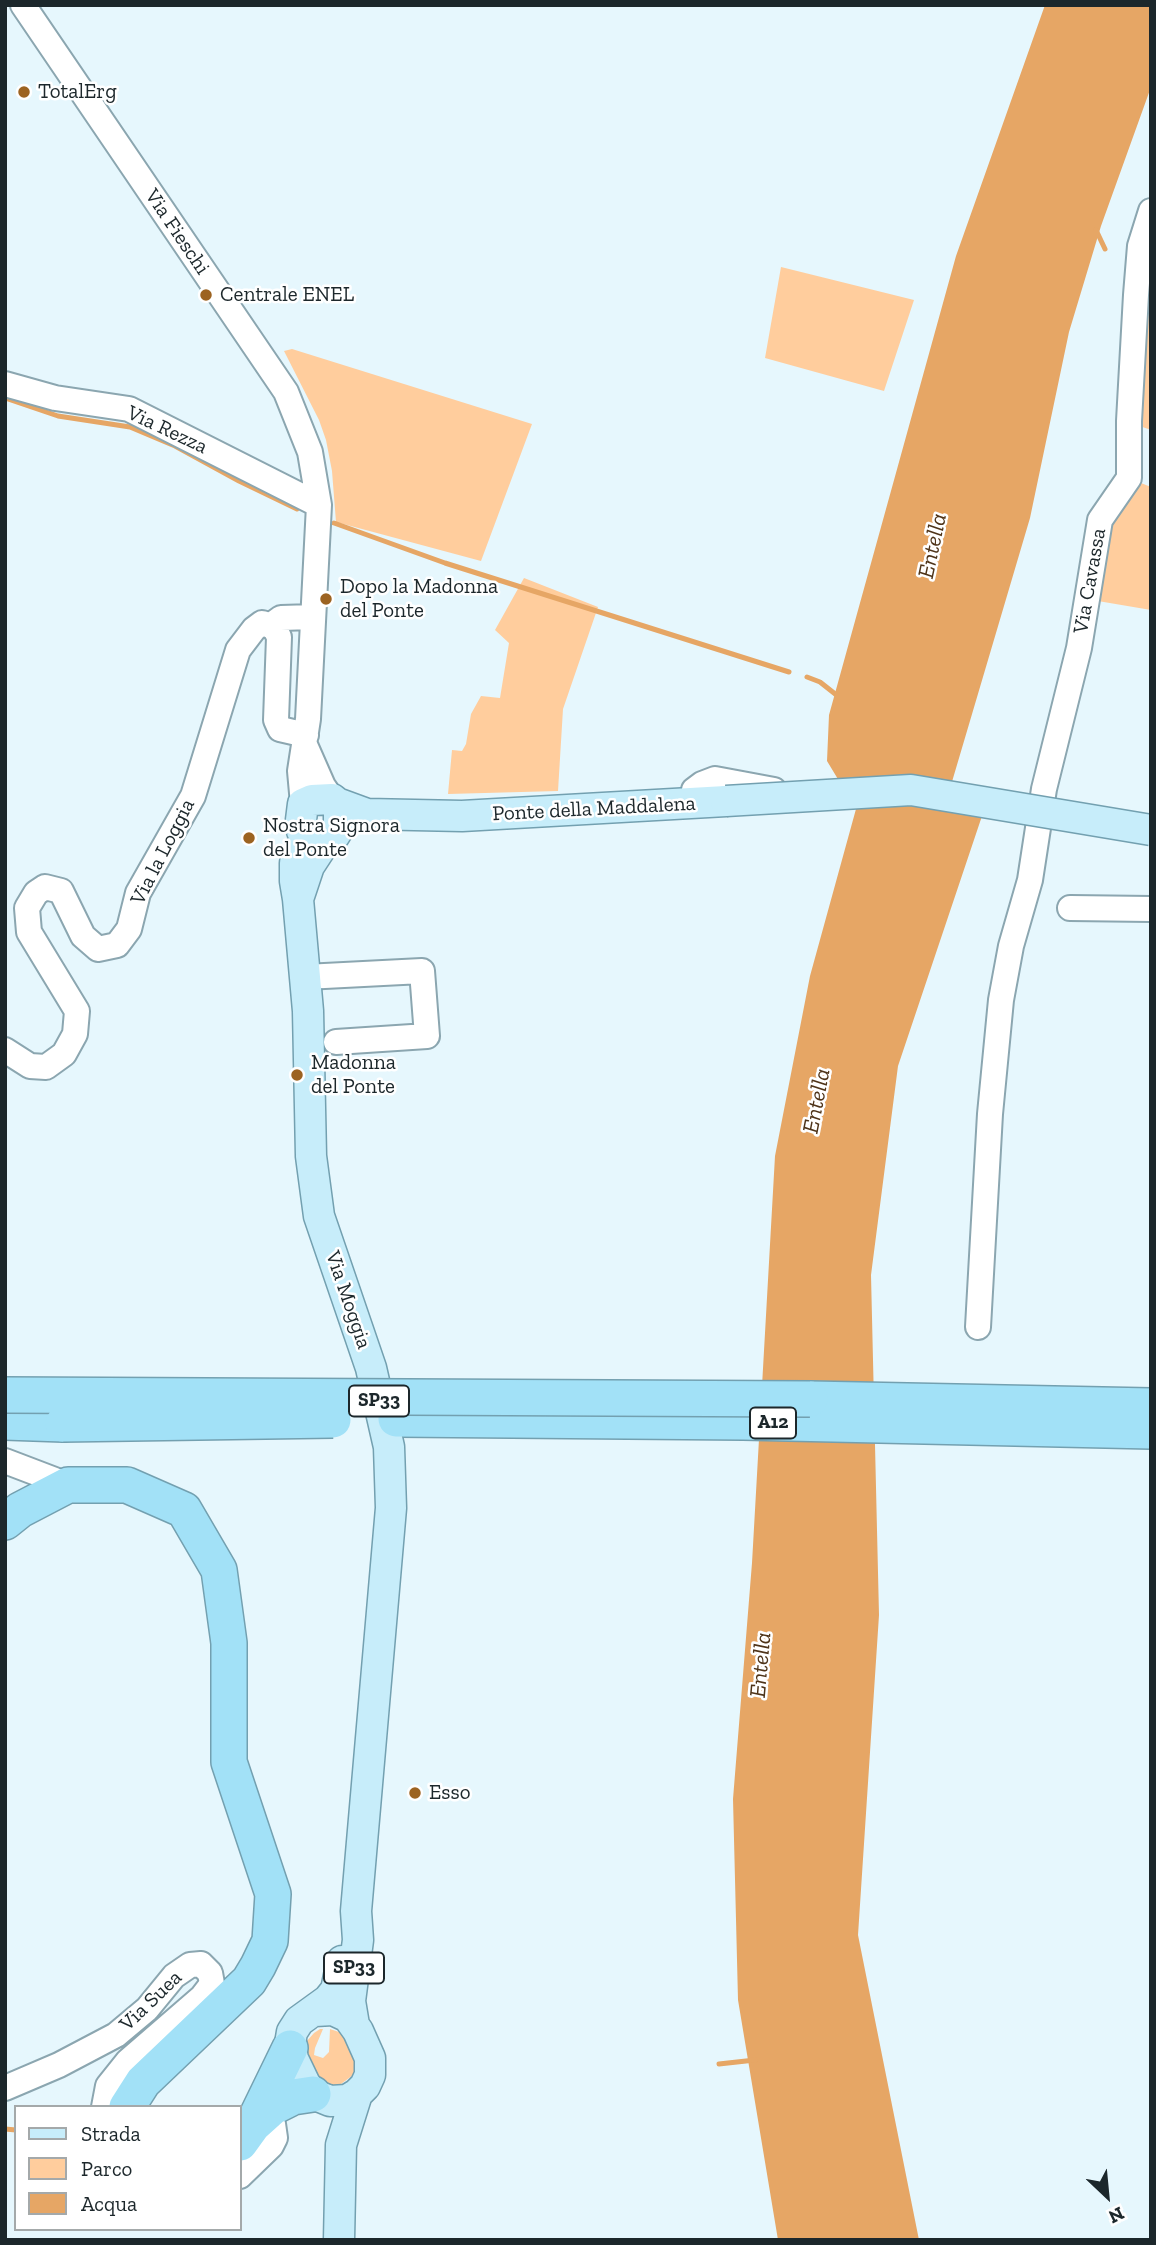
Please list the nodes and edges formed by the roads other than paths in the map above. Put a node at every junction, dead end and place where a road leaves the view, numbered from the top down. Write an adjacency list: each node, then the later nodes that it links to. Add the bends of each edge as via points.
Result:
1 (23, 5): 4 (street, Via Fieschi, via 286,392 310,452)
2 (1151, 211): 19 (street, Via Cavassa, via 1140,246 1129,478 1100,520 1079,648 1044,789 1030,880 1001,1000)
3 (5, 384): 4 (street, Via Rezza, via 55,398 130,409)
4 (319, 505): 5 (street, Via Fieschi / SP33)
5 (313, 617): 6 (street, Via la Loggia, via 281,618); 7 (street, Via Fieschi / SP33)
6 (270, 626): 7 (street, via 279,636 276,720 280,729); 18 (street, Via la Loggia, via 262,623 238,650 192,796 138,893 129,929 117,945 98,949 82,936 61,891 45,887 36,893 27,908 29,932 77,1011 75,1034 64,1054 46,1067 30,1066)
7 (306, 733): 9 (street, Via Moggia / SP33, via 300,771)
8 (774, 790): 10 (street, via 715,779 694,790)
9 (324, 802): 11 (main road, Ponte della Maddalena, via 366,814); 13 (main road, Via Moggia / SP33, via 301,820 302,831)
10 (692, 803): 11 (main road, Ponte della Maddalena); 12 (main road, Ponte della Maddalena, bridge, via 911,790)
11 (461, 816): 13 (main road, Ponte della Maddalena)
12 (1151, 830)
13 (322, 837): 16 (main road, Via Moggia / SP33, via 295,863)
14 (1070, 908): 15 (street)
15 (1151, 909)
16 (305, 977): 17 (street, via 422,971 427,1036); 29 (main road, Via Moggia / SP33, via 311,1156 319,1216 371,1368 389,1447 391,1508)
17 (336, 1042)
18 (5, 1050)
19 (978, 1327)
20 (5, 1395): 21 (highway, A12, bridge, via 797,1399)
21 (1151, 1406)
22 (5, 1422): 23 (highway, A12)
23 (55, 1424): 24 (highway); 25 (highway, A12, bridge, via 409,1419)
24 (5, 1428)
25 (1151, 1430)
26 (5, 1461): 27 (street)
27 (68, 1485): 28 (highway); 37 (highway, via 127,1485 184,1510 219,1570 229,1643 229,1762 273,1894 270,1941 249,1981 143,2082)
28 (5, 1522)
29 (356, 1910): 30 (main road, Via Moggia / SP33, via 336,1990); 31 (main road, Via Moggia / SP33, via 358,1940 350,2001)
30 (315, 2011): 31 (main road, SP33, via 338,2012); 32 (main road, Via Moggia / SP33, via 295,2026)
31 (354, 2025): 34 (main road, Via Moggia / SP33, via 371,2064 368,2081)
32 (290, 2048): 35 (main road, Via Moggia / SP33, via 304,2084); 38 (highway)
33 (5, 2088): 36 (street, Via Suea, via 116,2035 147,2009 174,1976 190,1965 201,1964 210,1973 212,1984 128,2061 108,2086)
34 (358, 2094): 35 (main road, via 336,2102); 39 (main road, Via Moggia / SP33)
35 (314, 2095): 38 (highway, via 293,2097 273,2107); 39 (main road, Via Moggia / SP33)
36 (104, 2105)
37 (128, 2105)
38 (252, 2128): 40 (street, via 273,2124 275,2138)
39 (341, 2145): 41 (main road, Via Moggia / SP33)
40 (242, 2174)
41 (339, 2240)

